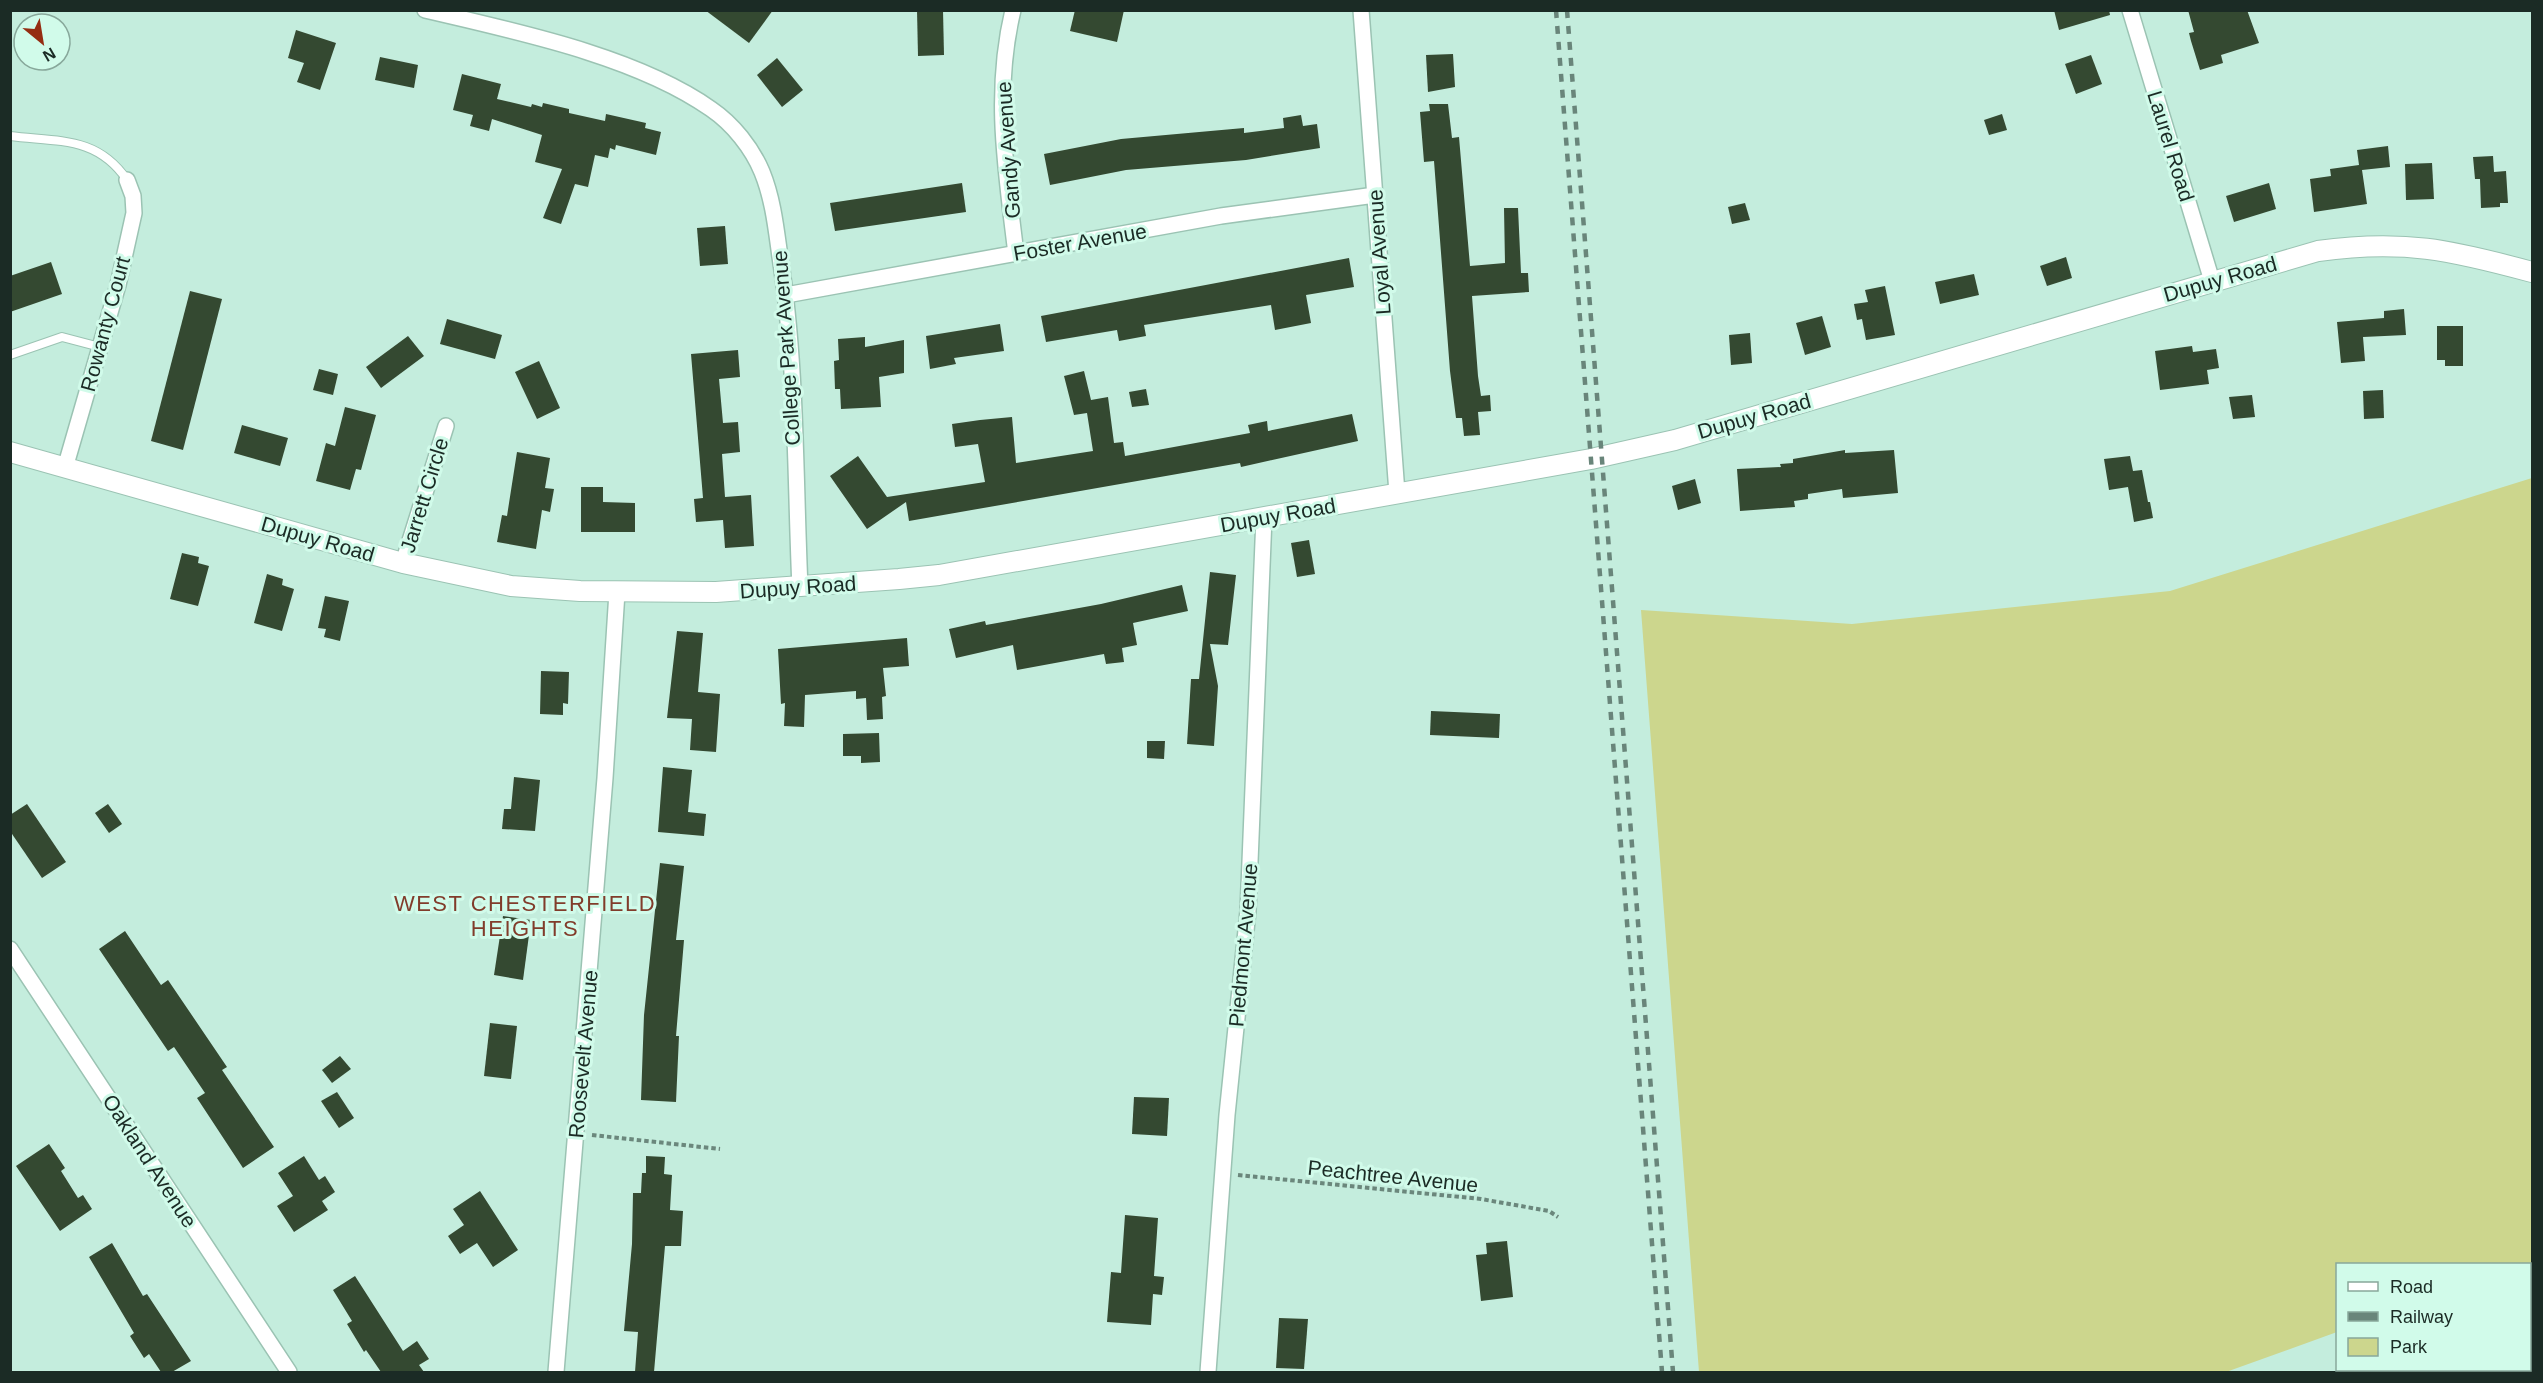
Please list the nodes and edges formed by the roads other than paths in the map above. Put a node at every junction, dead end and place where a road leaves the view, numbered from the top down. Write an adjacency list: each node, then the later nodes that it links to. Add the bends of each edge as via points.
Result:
1 (424, 10): 11 (street, College Park Avenue, via 609,60 681,90 713,110 750,150 762,172 772,202)
2 (1013, 10): 8 (street, Gandy Avenue, via 1001,80 1000,113)
3 (1361, 10): 7 (street, Loyal Avenue)
4 (2130, 10): 10 (street, Laurel Road)
5 (10, 136): 6 (lane, via 87,146 103,153)
6 (127, 180): 12 (street, Rowanty Court, via 134,213)
7 (1375, 195): 8 (street, Foster Avenue, via 1221,216); 17 (street, Loyal Avenue)
8 (1016, 254): 11 (street, Foster Avenue)
9 (2532, 272): 10 (street, Dupuy Road, via 2456,252 2379,244 2318,251)
10 (2212, 281): 17 (street, Dupuy Road, via 1675,440)
11 (786, 295): 20 (street, College Park Avenue)
12 (100, 347): 13 (lane, via 62,337); 16 (street, Rowanty Court)
13 (10, 355)
14 (446, 426): 19 (street, Jarrett Circle)
15 (10, 452): 16 (street, Dupuy Road)
16 (65, 468): 19 (street, Dupuy Road)
17 (1396, 493): 18 (street, Dupuy Road)
18 (1264, 517): 20 (street, Dupuy Road, via 939,575); 25 (street, Piedmont Avenue, via 1248,911)
19 (403, 563): 21 (street, Dupuy Road, via 511,586)
20 (800, 588): 21 (street, Dupuy Road)
21 (617, 592): 24 (street, Roosevelt Avenue)
22 (10, 949): 23 (street, Oakland Avenue)
23 (289, 1372)
24 (556, 1372)
25 (1208, 1372)

